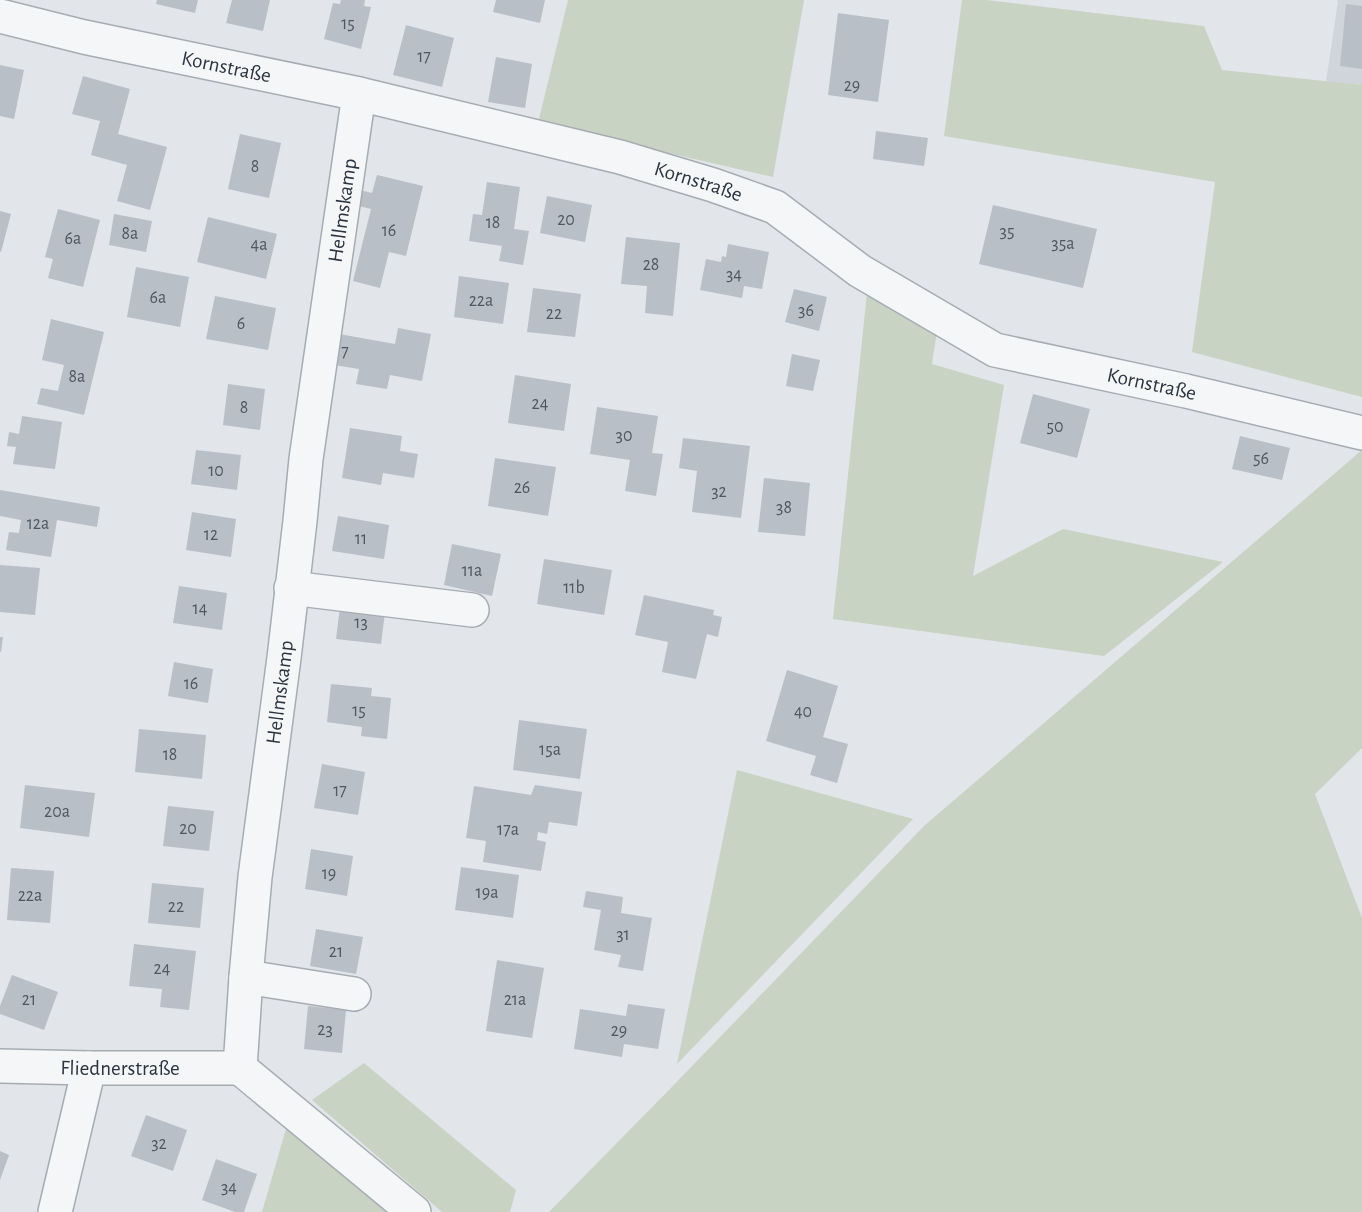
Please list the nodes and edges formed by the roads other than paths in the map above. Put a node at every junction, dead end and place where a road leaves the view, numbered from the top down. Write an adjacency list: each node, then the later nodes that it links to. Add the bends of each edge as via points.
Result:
1 (0, 16): 2 (street, Kornstraße)
2 (359, 94): 3 (street, Kornstraße, via 620,157 775,207 860,271 995,350); 4 (street, Hellmskamp)
3 (1362, 433)
4 (291, 588): 5 (street); 6 (street, Hellmskamp)
5 (472, 610)
6 (246, 977): 7 (street); 10 (street, Hellmskamp)
7 (354, 994)
8 (0, 1066): 9 (street, Fliednerstraße)
9 (89, 1068): 10 (street, Fliednerstraße); 11 (street)
10 (240, 1068): 12 (street)
11 (55, 1212)
12 (414, 1212)

